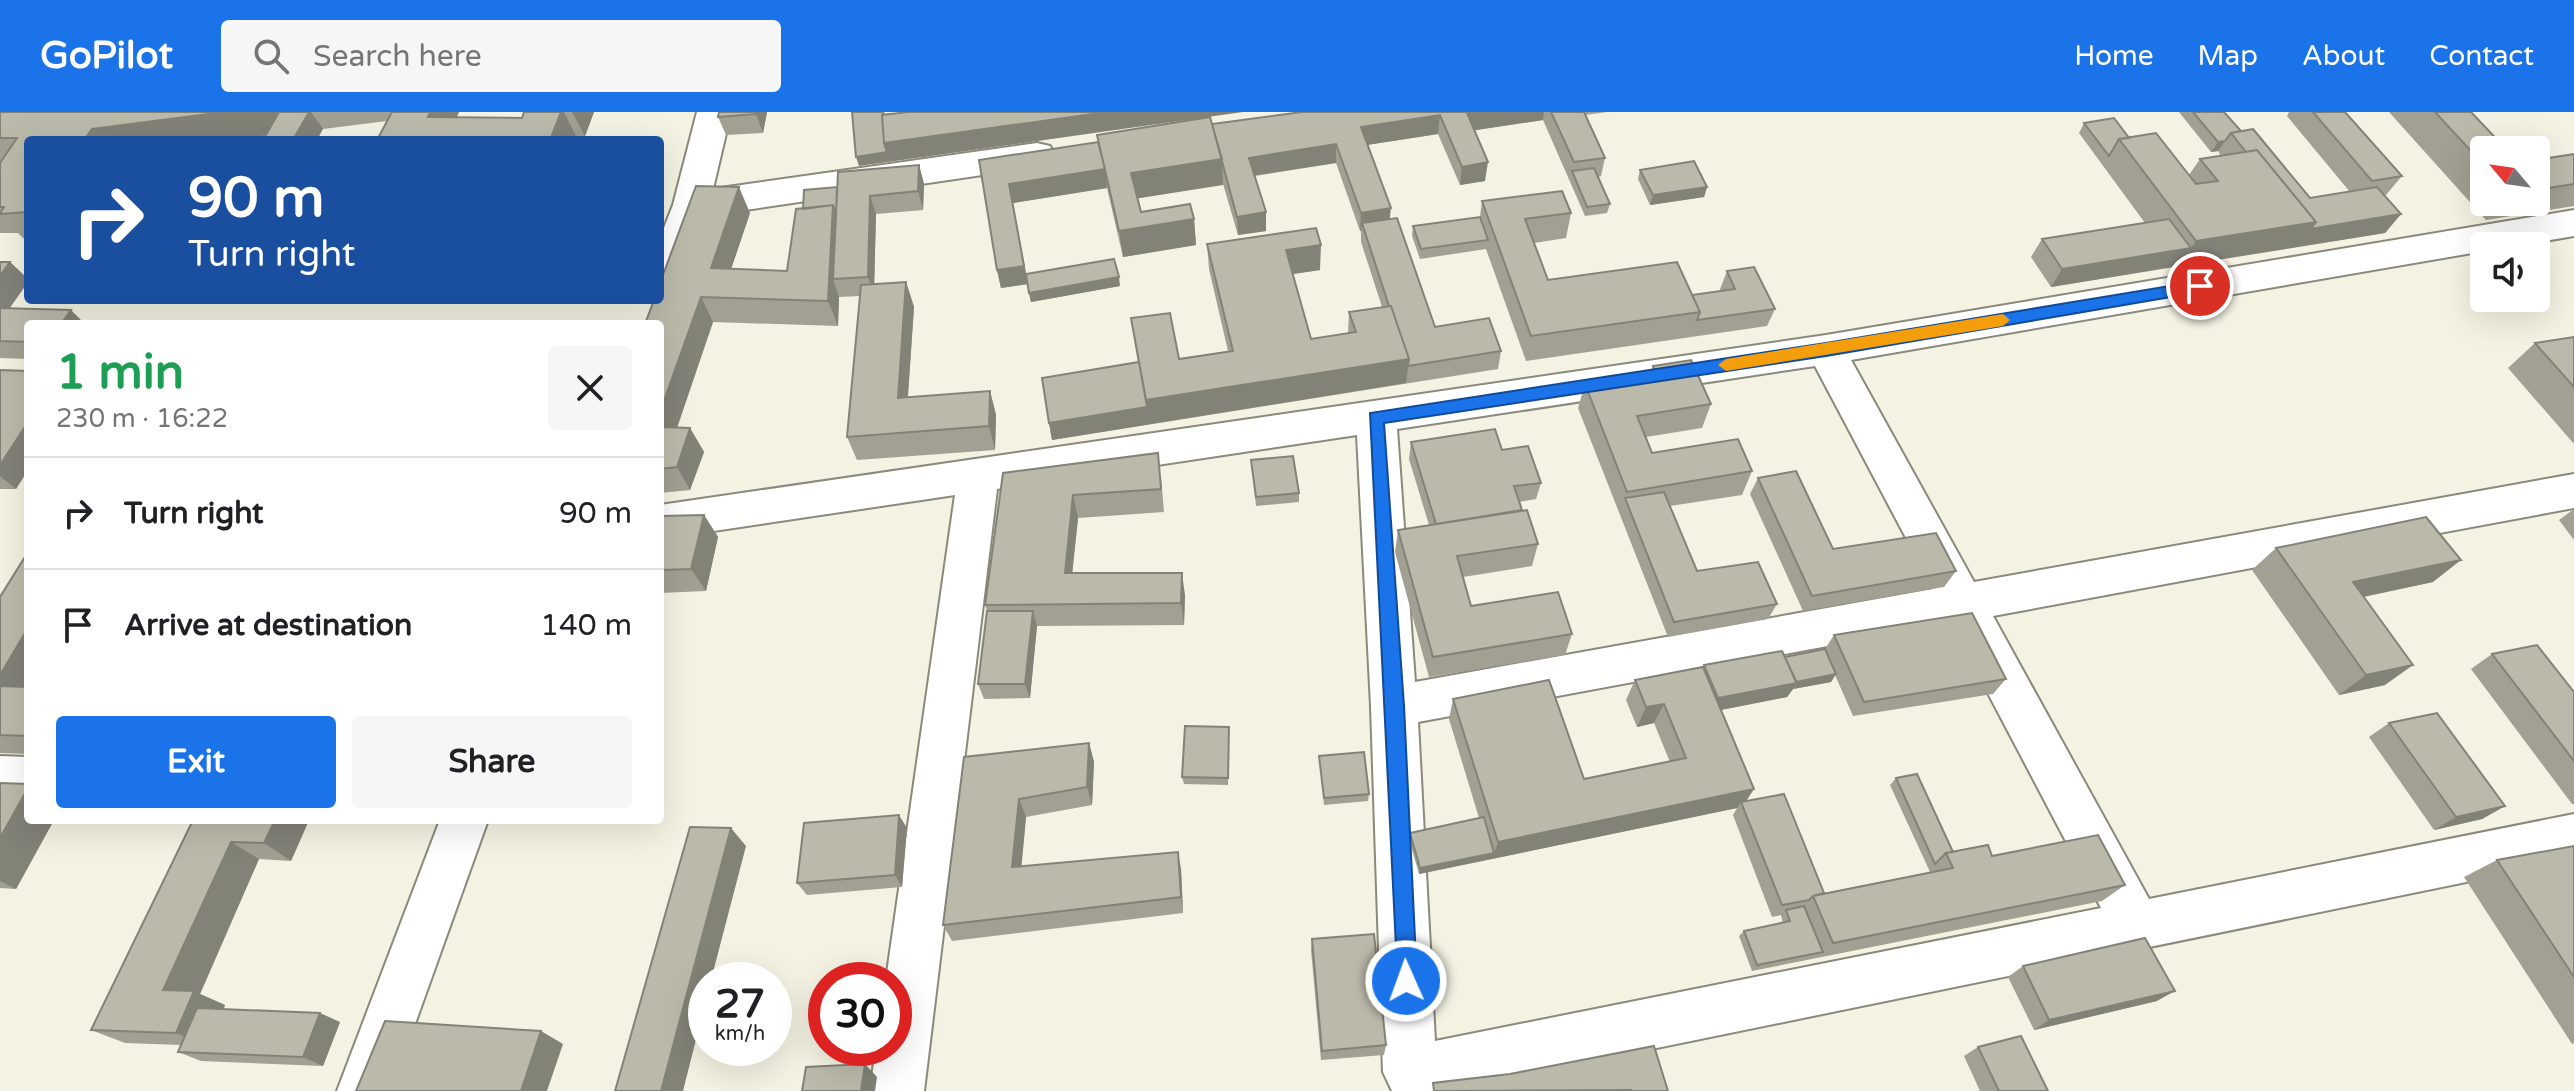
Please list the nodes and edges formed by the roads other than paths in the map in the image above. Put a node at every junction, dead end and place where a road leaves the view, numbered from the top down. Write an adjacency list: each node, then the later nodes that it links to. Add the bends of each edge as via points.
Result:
1 (714, 112): 3 (street)
2 (1068, 151): 3 (street)
3 (691, 205): 5 (street)
4 (2574, 223): 6 (street)
5 (664, 276)
6 (1826, 350): 7 (street); 11 (street)
7 (1376, 418): 8 (street); 12 (street)
8 (978, 477): 10 (street); 20 (street)
9 (2574, 491): 11 (street)
10 (664, 521)
11 (1965, 602): 12 (street); 17 (street)
12 (1394, 706): 18 (street)
13 (0, 778): 14 (street)
14 (24, 779)
15 (463, 824): 19 (street)
16 (2574, 837): 17 (street)
17 (2136, 924): 18 (street)
18 (1410, 1082)
19 (364, 1091)
20 (897, 1091)

